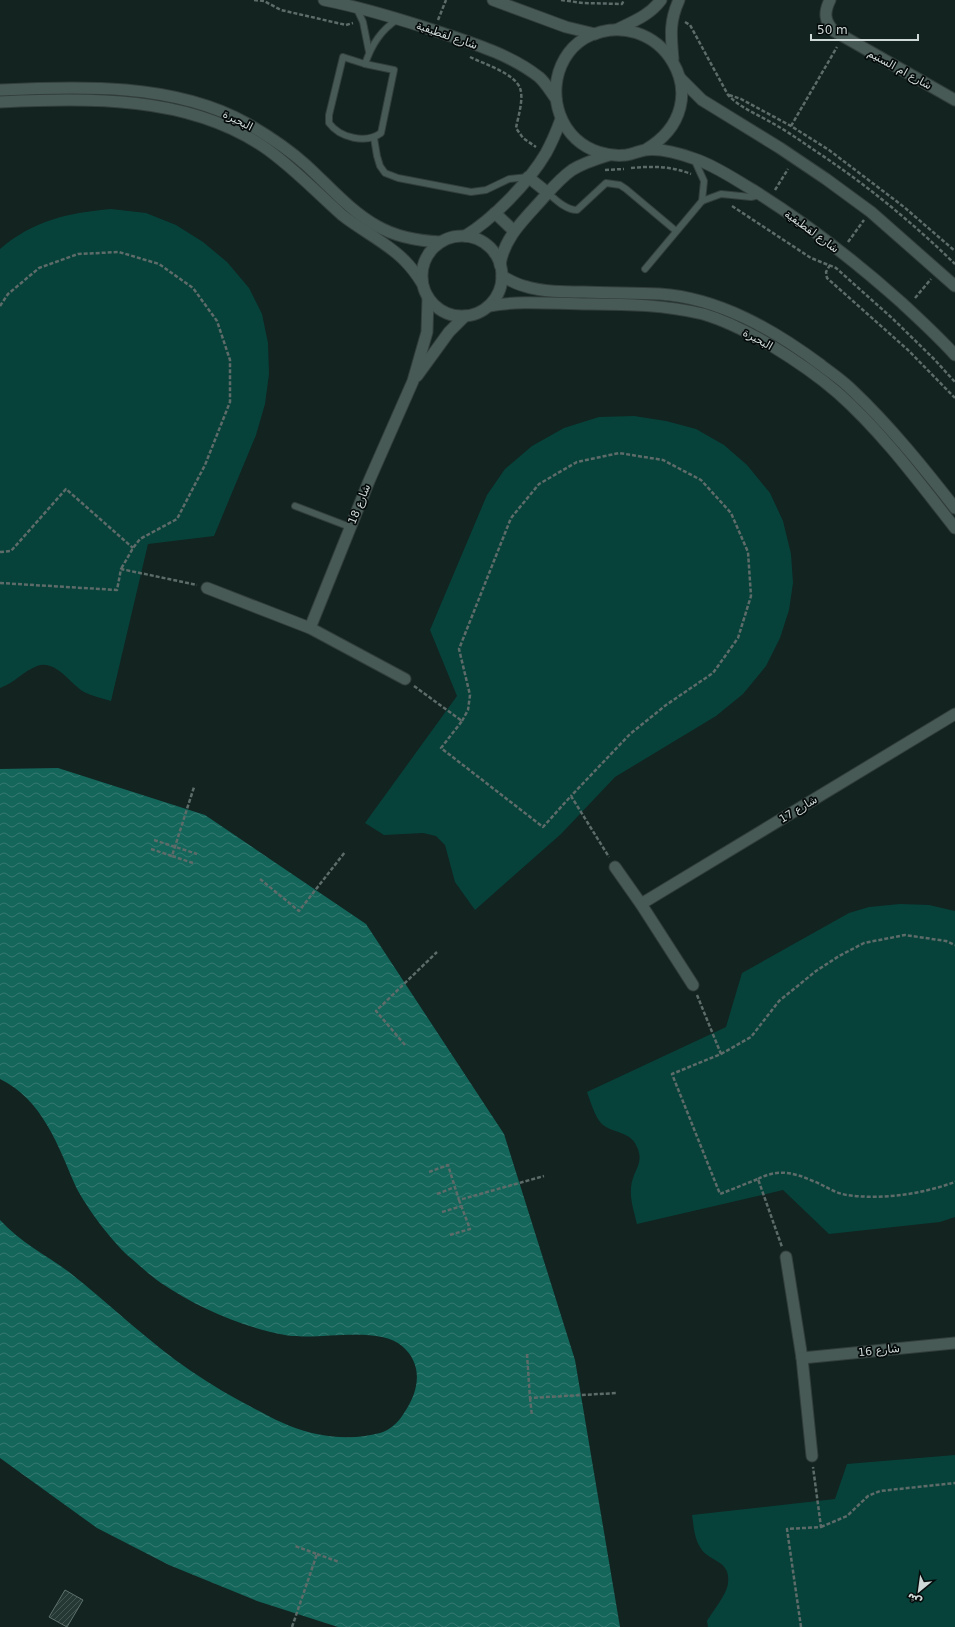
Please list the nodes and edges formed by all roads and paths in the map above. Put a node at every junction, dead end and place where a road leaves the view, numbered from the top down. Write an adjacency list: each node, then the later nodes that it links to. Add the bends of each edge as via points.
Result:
1 (254, 0): 13 (path, via 264,1 281,10 346,25)
2 (324, 0): 10 (street, شارع لقطيفية)
3 (446, 0): 15 (path)
4 (493, 0): 16 (street, via 566,27)
5 (561, 0): 6 (path, via 622,4)
6 (624, 0)
7 (661, 0): 14 (street, via 654,9)
8 (679, 0): 11 (street)
9 (830, 0): 17 (street, شارع ام السنيم, via 825,13 826,21)
10 (356, 7): 12 (street, شارع لقطيفية); 13 (lane)
11 (672, 15): 19 (street, via 670,32); 29 (path, via 690,25 728,95 741,99)
12 (398, 19): 15 (street, شارع لقطيفية); 18 (lane, via 386,27)
13 (363, 22): 18 (lane)
14 (618, 29): 16 (street); 19 (street, via 631,30 649,37 665,49)
15 (435, 30): 24 (street, شارع لقطيفية, via 524,66 540,78)
16 (595, 34): 24 (street, via 584,39 567,54 557,76)
17 (843, 37): 25 (street, شارع ام السنيم); 29 (path)
18 (369, 52): 20 (lane)
19 (673, 60): 21 (street)
20 (365, 64): 30 (lane, via 394,70 381,133); 30 (lane, via 343,57 329,123 339,134 367,140)
21 (680, 78): 31 (street, via 682,100 675,120 663,138); 35 (street, via 702,100)
22 (108, 89): 23 (street, البحيرة); 26 (street); 33 (street, البحيرة, via 170,97 210,107 246,123)
23 (0, 90)
24 (556, 98): 28 (street)
25 (955, 100)
26 (109, 101): 27 (street, البحيرة); 33 (street, البحيرة, via 172,110 215,122)
27 (0, 102)
28 (561, 119): 32 (street, via 581,142); 36 (street, via 546,154)
29 (791, 126): 46 (path, via 829,150 904,207)
30 (374, 138): 36 (lane, via 380,166 385,173 398,178 471,192 486,190 509,178)
31 (645, 150): 32 (street, via 627,155); 34 (street, شارع لقطيفية, via 674,152)
32 (609, 154): 37 (street, via 571,171)
33 (287, 158): 45 (street, البحيرة, via 387,231 413,239); 53 (street, البحيرة, via 344,216 404,260)
34 (694, 158): 38 (street, شارع لقطيفية, via 713,166); 39 (lane, via 704,181)
35 (795, 158): 38 (path); 40 (street)
36 (528, 177): 37 (street); 41 (street)
37 (548, 193): 42 (street); 43 (lane, via 560,203 577,210 606,183 620,186)
38 (765, 198): 39 (lane, via 721,194); 47 (street, شارع لقطيفية, via 791,214)
39 (702, 201): 43 (lane)
40 (871, 212): 47 (path); 52 (street)
41 (495, 213): 42 (street); 44 (street, via 479,228)
42 (514, 231): 51 (street, via 505,248)
43 (676, 231): 50 (lane)
44 (465, 236): 45 (street, via 456,236); 51 (street, via 487,245 496,254)
45 (441, 242): 53 (street, via 425,259)
46 (955, 251)
47 (841, 252): 59 (street, شارع لقطيفية)
48 (830, 265): 66 (path, via 826,272 827,278 908,350)
49 (836, 268): 65 (path, via 908,333)
50 (646, 269)
51 (501, 270): 56 (street, البحيرة, via 522,286); 58 (street, via 498,292)
52 (938, 271): 54 (street); 59 (path)
53 (422, 283): 55 (street)
54 (955, 286)
55 (428, 297): 60 (street, via 433,304 448,314); 64 (street, شارع 18, via 427,332)
56 (625, 299): 58 (street, البحيرة, via 516,302); 62 (street, البحيرة, via 661,294 717,306 773,332); 63 (street, البحيرة, via 718,319 761,339)
57 (0, 306): 72 (path, via 8,294 40,268 78,254 120,252 159,264 193,288 218,321 230,360 230,402 204,465 177,519 140,539)
58 (489, 306): 60 (street)
59 (906, 308): 61 (street, شارع لقطيفية)
60 (465, 316): 64 (street, شارع 18, via 449,332)
61 (955, 355)
62 (812, 358): 63 (street); 68 (street, البحيرة, via 867,405)
63 (805, 368): 69 (street, البحيرة, via 856,410)
64 (413, 381): 70 (street, شارع 18)
65 (955, 382)
66 (955, 398)
67 (295, 506): 70 (lane)
68 (954, 507): 69 (street)
69 (944, 514): 71 (street, البحيرة)
70 (350, 527): 77 (street, شارع 18)
71 (955, 528)
72 (133, 548): 73 (path, via 66,489 11,551); 74 (path)
73 (0, 552)
74 (121, 569): 75 (path, via 117,590); 76 (path)
75 (0, 582)
76 (207, 588): 77 (street)
77 (310, 628): 78 (street)
78 (405, 679): 80 (path)
79 (955, 714): 92 (street, شارع 17)
80 (462, 721): 82 (path, via 441,748 543,827); 82 (path, via 468,710 470,695 459,649 511,518 539,484 577,462 619,453 663,460 701,480 731,512 748,552 751,596 738,638 713,673 666,705 630,734)
81 (194, 787): 84 (path)
82 (571, 796): 90 (path)
83 (154, 840): 84 (path)
84 (175, 847): 87 (path); 88 (path)
85 (151, 849): 88 (path)
86 (345, 852): 91 (path, via 299,911)
87 (197, 854)
88 (172, 856): 89 (path)
89 (193, 863)
90 (615, 868): 92 (street)
91 (260, 879)
92 (641, 904): 95 (street)
93 (955, 945): 97 (path, via 946,941 905,935 864,943 805,979 779,1001 751,1037)
94 (436, 952): 96 (path, via 376,1011)
95 (693, 985): 97 (path)
96 (405, 1045)
97 (721, 1054): 100 (path, via 672,1074 720,1194)
98 (429, 1172): 102 (path, via 448,1165)
99 (544, 1176): 104 (path)
100 (758, 1179): 101 (path, via 782,1172 813,1180 845,1195 860,1196 890,1196); 108 (path)
101 (955, 1182)
102 (455, 1187): 103 (path); 104 (path)
103 (437, 1194)
104 (459, 1200): 105 (path)
105 (462, 1206): 106 (path); 107 (path, via 470,1229)
106 (442, 1212)
107 (450, 1235)
108 (786, 1256): 111 (street)
109 (955, 1343): 111 (street, شارع 16)
110 (527, 1354): 113 (path)
111 (802, 1358): 115 (street)
112 (617, 1393): 113 (path)
113 (530, 1398): 114 (path)
114 (532, 1416)
115 (812, 1456): 117 (path)
116 (955, 1483): 117 (path, via 880,1491 868,1496 847,1516)
117 (821, 1527): 122 (path, via 787,1529)
118 (295, 1546): 119 (path)
119 (317, 1554): 120 (path); 121 (path)
120 (339, 1562)
121 (292, 1627)
122 (800, 1627)

